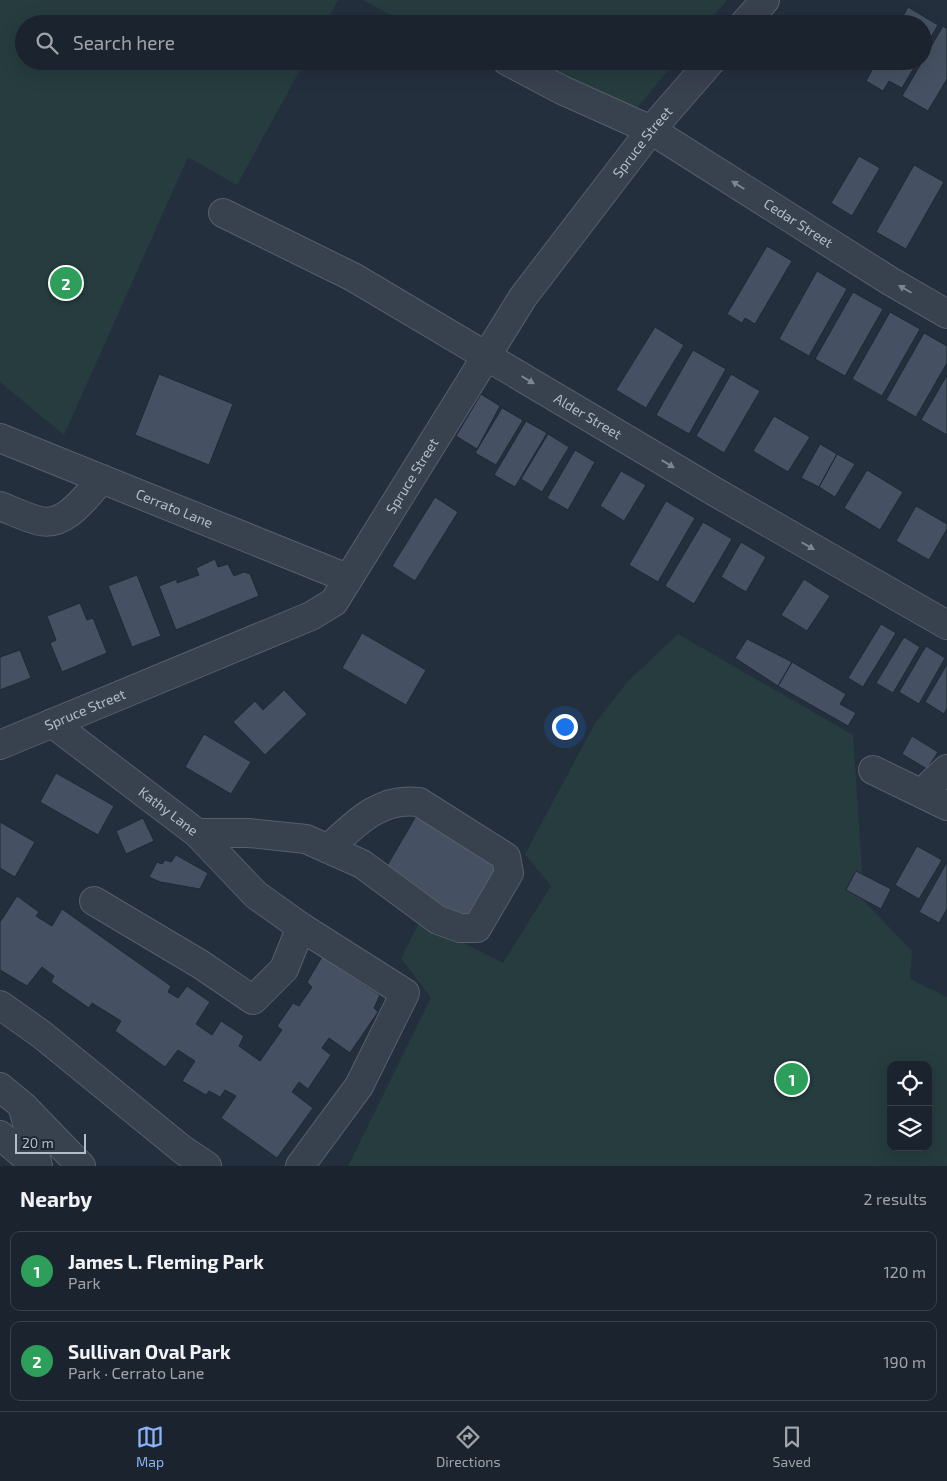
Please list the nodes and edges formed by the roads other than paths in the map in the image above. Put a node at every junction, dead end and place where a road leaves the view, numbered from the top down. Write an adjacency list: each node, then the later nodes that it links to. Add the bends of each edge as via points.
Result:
1 (764, 0): 2 (street)
2 (752, 15)
3 (524, 70): 5 (street, Cedar Street)
4 (703, 70): 5 (street, Spruce Street)
5 (651, 130): 7 (street, Cedar Street, one-way to 5); 8 (street, Spruce Street, via 523,297)
6 (223, 213): 8 (street, Alder Street, via 353,277)
7 (947, 314)
8 (486, 356): 12 (street, Spruce Street); 13 (street, Alder Street, one-way to 13)
9 (0, 438): 10 (street, Cerrato Lane)
10 (102, 479): 11 (street, via 67,515 54,522 41,521); 12 (street, Cerrato Lane)
11 (0, 506)
12 (347, 578): 14 (street, Spruce Street, via 334,602 311,616)
13 (947, 625)
14 (52, 724): 15 (street, Spruce Street); 19 (street, Kathy Lane)
15 (0, 745)
16 (947, 769): 18 (street, via 931,784)
17 (873, 770): 18 (street)
18 (936, 801)
19 (197, 832): 20 (street, Kathy Lane, via 306,839); 22 (street, via 256,894)
20 (328, 849): 20 (street, Kathy Lane, via 362,864 438,920 460,928 477,928 510,873 506,856 419,802 404,800 367,814)
21 (94, 900): 22 (street, via 253,1000 284,969)
22 (301, 927): 30 (street, via 406,993 360,1086)
23 (0, 1005): 29 (street)
24 (0, 1087): 25 (street)
25 (23, 1106): 27 (street); 28 (street)
26 (0, 1135): 27 (street)
27 (37, 1166)
28 (81, 1166)
29 (207, 1166)
30 (300, 1166)

